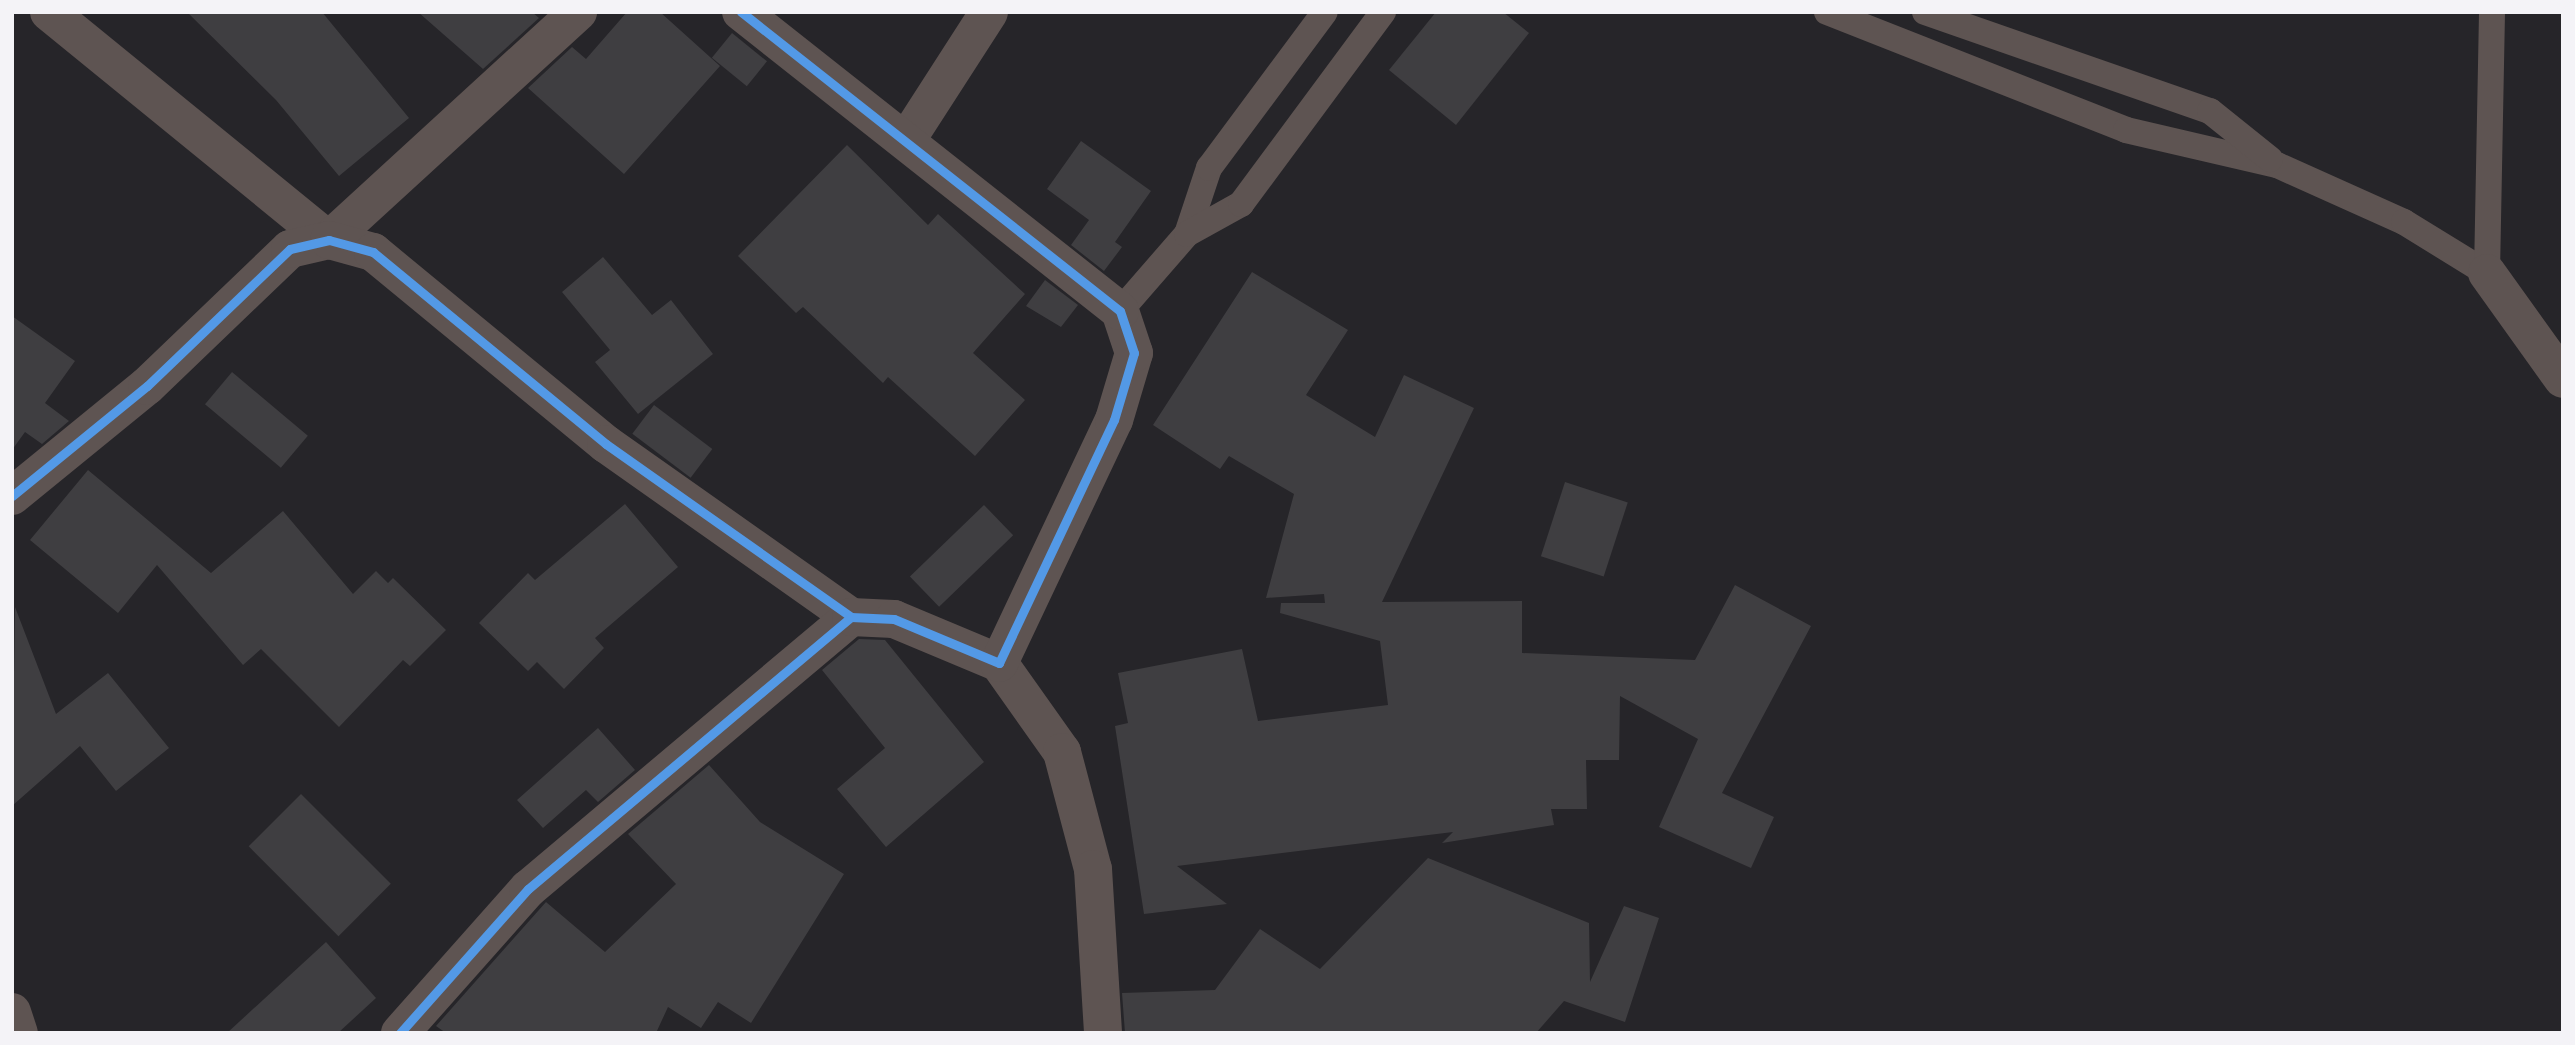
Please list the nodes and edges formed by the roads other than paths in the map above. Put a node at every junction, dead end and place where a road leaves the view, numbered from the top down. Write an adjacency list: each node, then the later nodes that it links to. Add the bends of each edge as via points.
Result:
1 (49, 12): 13 (street)
2 (578, 12): 13 (street)
3 (741, 12): 10 (street)
4 (989, 12): 10 (street)
5 (1325, 12): 12 (lane, via 1209,168)
6 (1383, 12): 12 (lane, via 1241,204)
7 (1827, 12): 11 (lane, via 2126,130)
8 (1925, 12): 11 (lane, via 2210,111)
9 (2492, 12): 14 (lane)
10 (906, 141): 15 (street)
11 (2277, 164): 14 (lane, via 2404,222)
12 (1187, 234): 15 (lane)
13 (329, 240): 17 (street, via 290,249 147,386); 18 (street, via 373,251 606,444)
14 (2487, 273): 16 (street)
15 (1119, 310): 19 (street, via 1134,353 1114,420)
16 (2563, 379)
17 (12, 496)
18 (851, 617): 19 (street, via 894,619); 22 (street, via 528,889)
19 (999, 663): 23 (street, via 1062,752 1093,869)
20 (12, 1012): 21 (street)
21 (19, 1033)
22 (400, 1033)
23 (1103, 1033)

